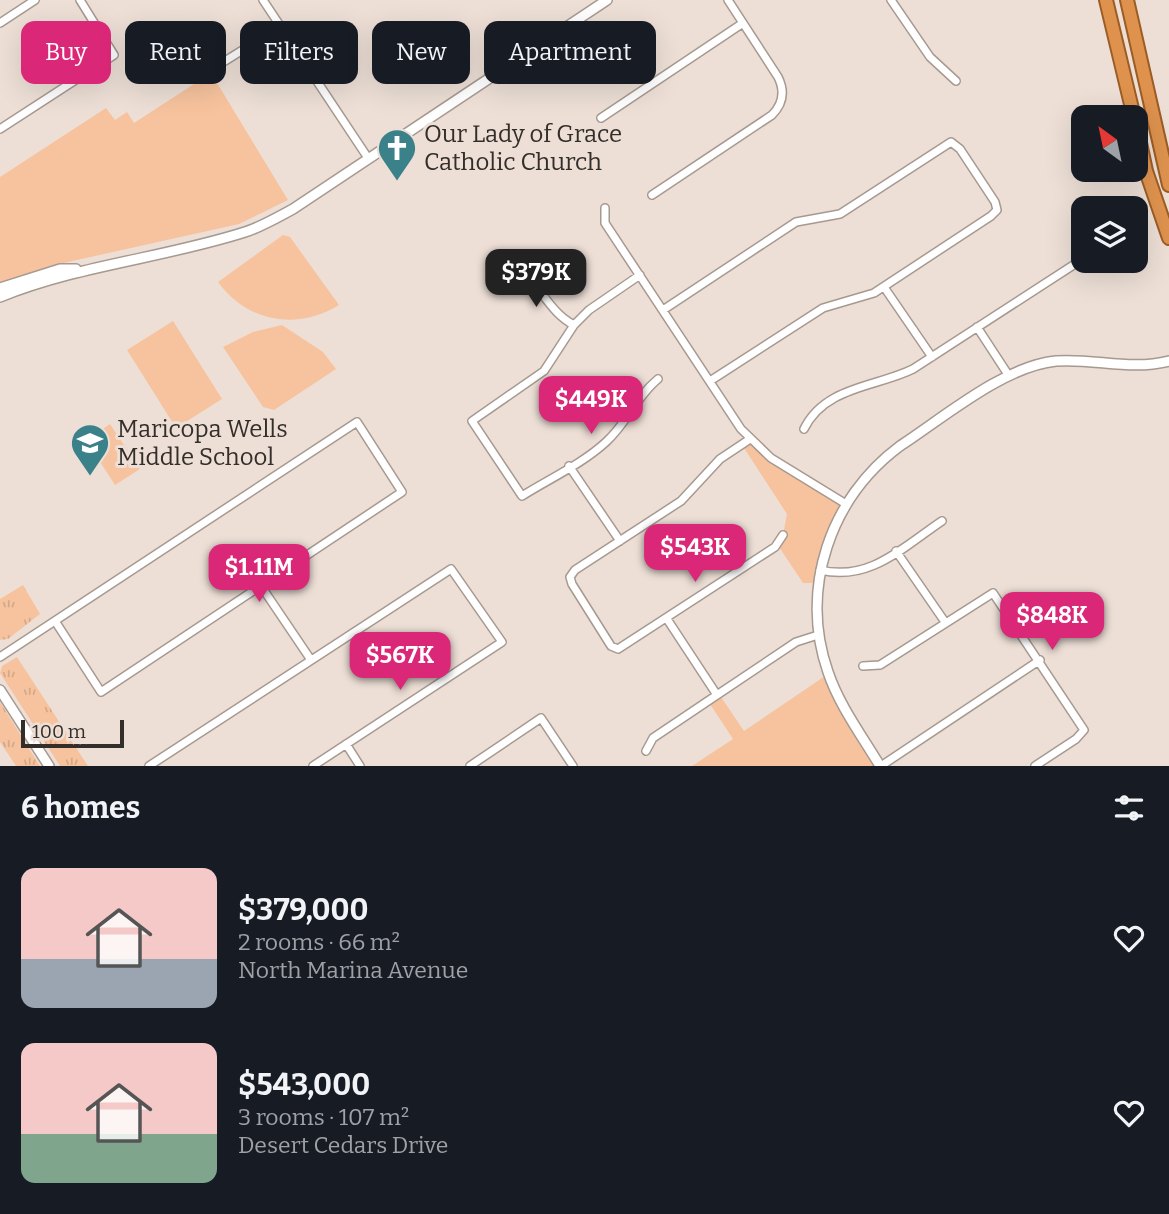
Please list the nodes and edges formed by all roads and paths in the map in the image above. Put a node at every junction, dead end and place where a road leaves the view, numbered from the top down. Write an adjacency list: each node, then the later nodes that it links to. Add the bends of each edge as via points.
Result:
1 (35, 0): 10 (street)
2 (80, 0): 16 (street, via 114,55)
3 (264, 0): 9 (street)
4 (607, 0): 17 (street)
5 (728, 0): 11 (street)
6 (891, 0): 12 (street, via 930,57)
7 (1105, 0): 14 (highway)
8 (1127, 0): 19 (highway)
9 (278, 21)
10 (0, 23)
11 (743, 23): 15 (street); 20 (street, via 778,77 783,96 772,115)
12 (956, 81)
13 (319, 84): 17 (street)
14 (1131, 105)
15 (601, 118)
16 (0, 129)
17 (368, 158): 25 (street, via 293,209 246,232)
18 (1148, 177): 22 (highway)
19 (1169, 185)
20 (652, 195)
21 (605, 208): 26 (street, via 606,223)
22 (1169, 238)
23 (515, 266): 31 (street, via 528,274 557,314)
24 (1071, 266): 32 (street)
25 (85, 268): 28 (street, via 60,269); 29 (street)
26 (640, 275): 30 (street); 31 (street)
27 (884, 287): 30 (street, via 997,210 960,149 951,142 840,214 796,222); 33 (street); 37 (street, via 823,309)
28 (0, 288)
29 (0, 297)
30 (663, 310): 37 (street)
31 (574, 325): 40 (street, via 544,371 472,421 522,496)
32 (977, 327): 33 (street); 35 (street)
33 (932, 357): 38 (street, via 896,377 849,390 809,418)
34 (1169, 360): 35 (street, via 1135,367 1054,362)
35 (1009, 376): 41 (street, via 883,459)
36 (658, 379): 40 (street, via 642,392 604,444)
37 (710, 381): 39 (street)
38 (804, 429)
39 (750, 439): 41 (street, via 771,458); 44 (street, via 720,459 681,501)
40 (569, 466): 44 (street)
41 (846, 505): 46 (street)
42 (942, 521): 45 (street)
43 (783, 535): 48 (street, via 775,547)
44 (620, 541): 48 (street, via 570,577 611,646 618,649)
45 (896, 551): 46 (street, via 856,573); 50 (street)
46 (820, 570): 51 (street)
47 (261, 586): 49 (street, via 101,692); 49 (street, via 402,492 357,422); 53 (street)
48 (667, 619): 57 (street)
49 (55, 621): 52 (street)
50 (945, 622): 54 (street, via 993,593); 55 (street, via 880,665)
51 (818, 635): 57 (street, via 796,642); 66 (street, via 834,686)
52 (0, 656)
53 (311, 660): 58 (street, via 451,569 502,642); 61 (street)
54 (1040, 660): 66 (street); 67 (street, via 1084,730)
55 (863, 666)
56 (0, 690): 60 (street)
57 (717, 695): 59 (street, via 653,738)
58 (346, 744): 62 (street); 63 (street)
59 (646, 751)
60 (49, 766)
61 (149, 766)
62 (313, 766)
63 (360, 766)
64 (470, 766): 65 (street, via 541,718)
65 (573, 766)
66 (880, 766)
67 (1035, 766)

